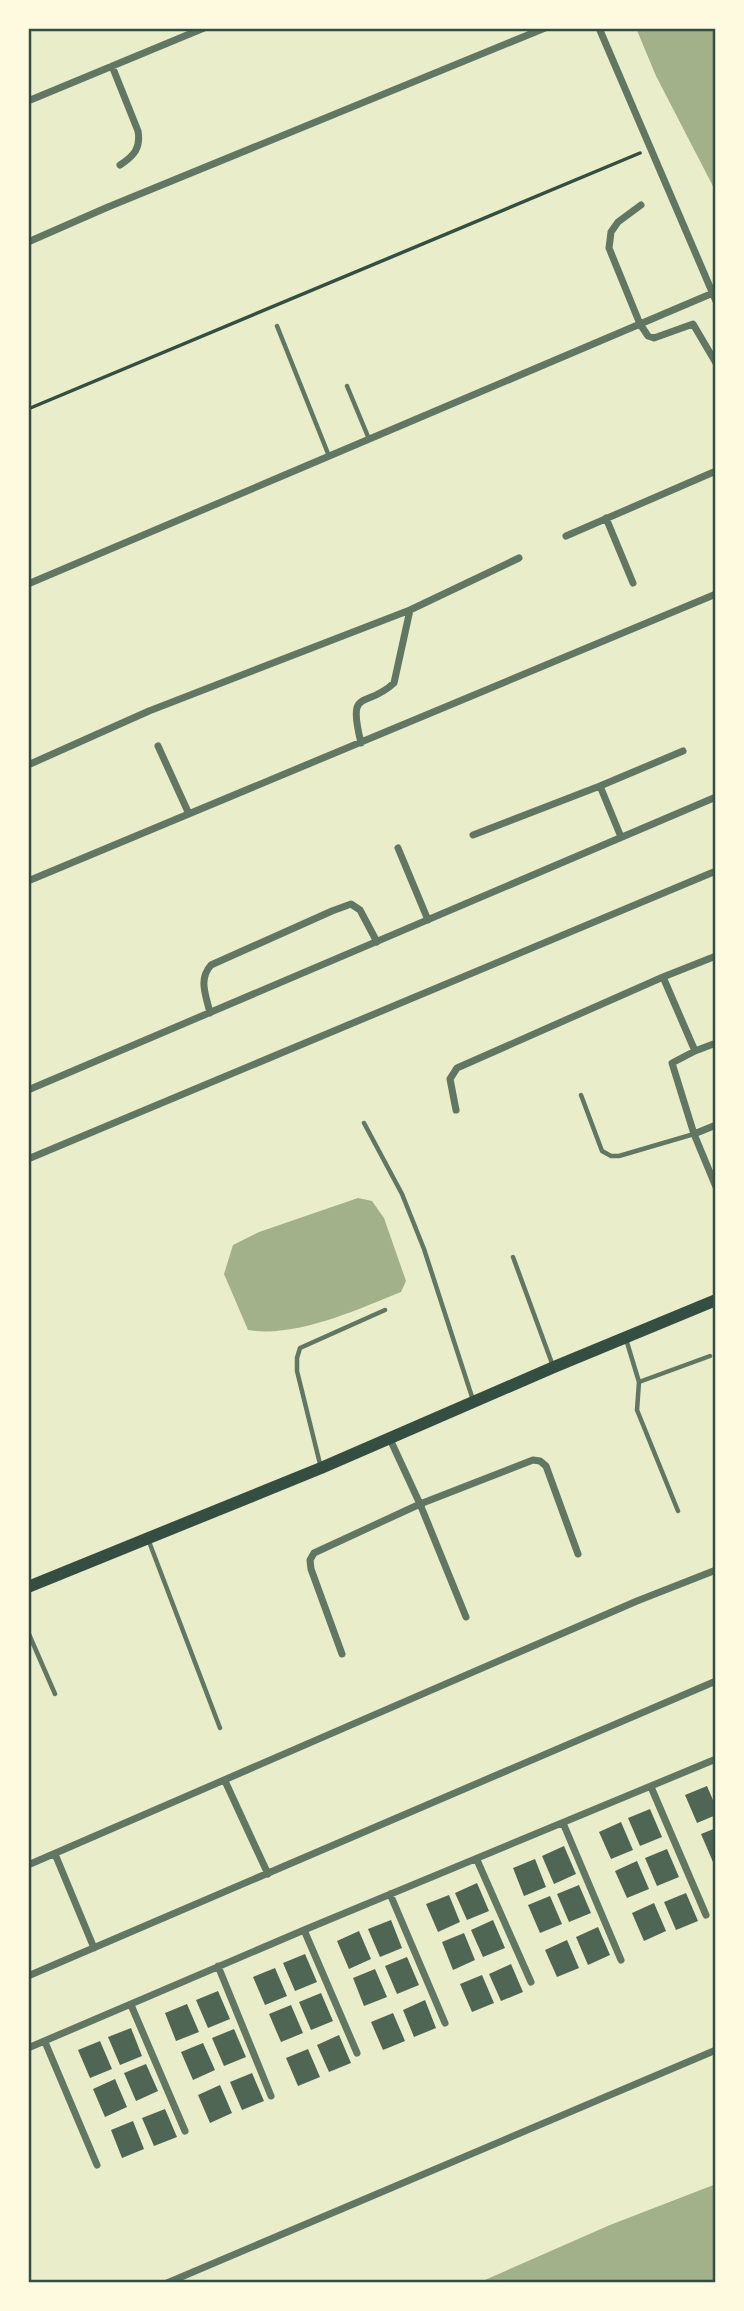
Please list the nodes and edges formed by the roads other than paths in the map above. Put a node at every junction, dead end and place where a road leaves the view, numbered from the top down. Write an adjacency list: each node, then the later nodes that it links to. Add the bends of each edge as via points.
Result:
1 (204, 28): 4 (street)
2 (545, 28): 8 (street)
3 (599, 28): 9 (street)
4 (112, 66): 5 (street); 6 (street, via 139,142 134,156)
5 (28, 101)
6 (120, 165)
7 (641, 205): 10 (street, via 618,222 609,248)
8 (28, 242)
9 (714, 297): 10 (street)
10 (640, 324): 12 (street, via 654,338 693,324); 14 (street)
11 (276, 326): 15 (lane)
12 (716, 363)
13 (347, 386): 14 (lane)
14 (370, 439): 15 (street)
15 (329, 456): 21 (street)
16 (716, 471): 17 (street)
17 (606, 518): 18 (street); 20 (street)
18 (565, 536)
19 (519, 558): 23 (street)
20 (633, 583)
21 (28, 584)
22 (716, 594): 24 (street)
23 (410, 610): 24 (street, via 394,683 356,707); 27 (street, via 149,711)
24 (361, 743): 30 (street)
25 (158, 746): 30 (street)
26 (683, 751): 28 (street)
27 (28, 765)
28 (600, 786): 31 (street); 32 (street)
29 (716, 797): 32 (street)
30 (189, 814): 35 (street)
31 (473, 835)
32 (621, 837): 36 (street)
33 (398, 848): 36 (street)
34 (716, 871): 49 (street)
35 (28, 881)
36 (428, 920): 37 (street)
37 (377, 942): 40 (street); 40 (street, via 360,910 351,904 332,911 211,965 202,981)
38 (716, 957): 39 (street)
39 (663, 977): 42 (street); 45 (street, via 457,1068 450,1079)
40 (209, 1013): 43 (street)
41 (716, 1043): 42 (street)
42 (695, 1051): 48 (street, via 672,1063)
43 (28, 1090)
44 (581, 1095): 48 (lane, via 602,1151 611,1156)
45 (456, 1110)
46 (365, 1123): 58 (lane, via 424,1249)
47 (716, 1125): 48 (street)
48 (694, 1134): 50 (street)
49 (28, 1159)
50 (716, 1187)
51 (513, 1257): 56 (lane)
52 (716, 1300): 54 (main road)
53 (385, 1310): 60 (lane, via 300,1348 298,1371)
54 (626, 1338): 56 (main road); 57 (lane)
55 (710, 1356): 57 (lane)
56 (554, 1367): 58 (main road)
57 (639, 1382): 62 (lane, via 637,1410)
58 (473, 1401): 59 (main road)
59 (389, 1436): 60 (main road); 61 (street)
60 (321, 1468): 63 (main road)
61 (420, 1504): 64 (street, via 540,1461 546,1466); 67 (street); 69 (street, via 314,1553 310,1559)
62 (678, 1511)
63 (148, 1538): 66 (main road); 72 (lane)
64 (578, 1553)
65 (716, 1570): 74 (street)
66 (28, 1587)
67 (467, 1617)
68 (28, 1632): 71 (lane)
69 (342, 1654)
70 (716, 1681): 80 (street)
71 (55, 1693)
72 (220, 1728)
73 (716, 1759): 75 (street)
74 (225, 1781): 77 (street); 80 (street)
75 (651, 1787): 76 (street); 82 (street)
76 (563, 1824): 78 (street); 85 (street)
77 (55, 1854): 79 (street); 84 (street)
78 (477, 1860): 81 (street); 88 (street)
79 (28, 1865)
80 (268, 1874): 84 (street)
81 (390, 1894): 83 (street); 90 (street)
82 (706, 1915)
83 (304, 1930): 86 (street); 94 (street)
84 (94, 1948): 87 (street)
85 (621, 1960)
86 (218, 1966): 89 (street); 95 (street)
87 (28, 1976)
88 (531, 1982)
89 (131, 2005): 91 (street); 96 (street)
90 (445, 2022)
91 (45, 2042): 92 (street); 97 (street)
92 (28, 2048)
93 (716, 2050): 98 (street)
94 (357, 2053)
95 (271, 2096)
96 (185, 2131)
97 (97, 2165)
98 (167, 2283)

